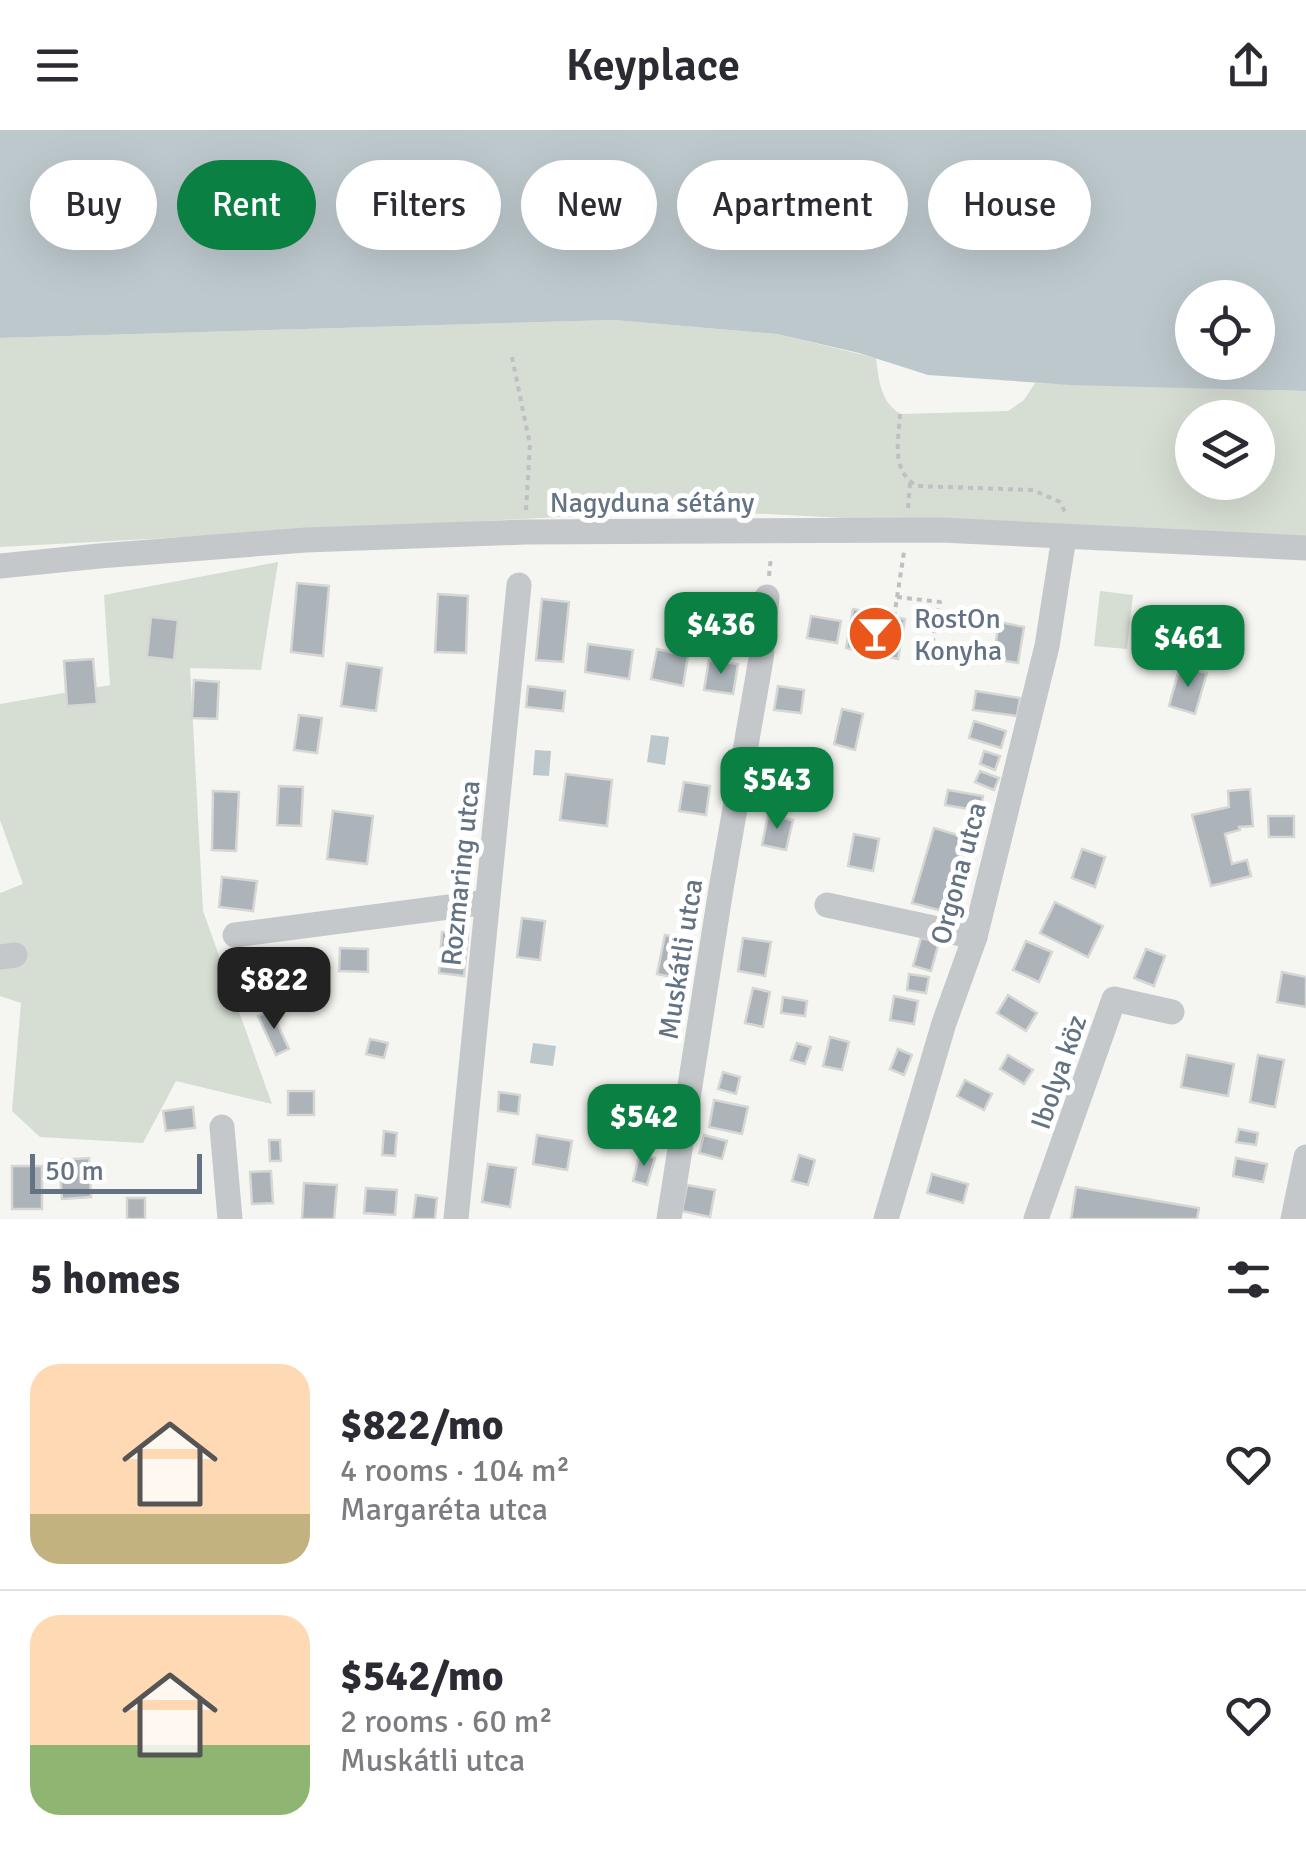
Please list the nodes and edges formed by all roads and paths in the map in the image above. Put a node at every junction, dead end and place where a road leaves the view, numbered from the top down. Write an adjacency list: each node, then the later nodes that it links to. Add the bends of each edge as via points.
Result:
1 (512, 357): 4 (path, via 530,445)
2 (900, 414): 5 (path, via 900,468 910,483 1033,490 1060,502)
3 (774, 531): 4 (street, Nagyduna sétány); 5 (street, Nagyduna sétány); 10 (path)
4 (525, 532): 8 (street, Nagyduna sétány, via 306,540)
5 (1064, 537): 6 (street, Nagyduna sétány); 17 (street, Orgona utca, via 1047,646)
6 (1306, 548)
7 (902, 564): 11 (path)
8 (0, 566)
9 (520, 585): 14 (street, Rozmaring utca)
10 (767, 597): 23 (street, Muskátli utca)
11 (897, 597): 12 (path); 13 (path, via 940,602)
12 (894, 617)
13 (929, 662)
14 (487, 902): 16 (street); 22 (street, Rozmaring utca)
15 (826, 905): 17 (street)
16 (236, 935)
17 (975, 937): 24 (street, Orgona utca)
18 (1172, 1012): 25 (street, Ibolya köz, via 1114,999)
19 (222, 1126): 21 (street)
20 (1306, 1157): 26 (street)
21 (230, 1219)
22 (456, 1219)
23 (669, 1219)
24 (886, 1219)
25 (1036, 1219)
26 (1293, 1219)

